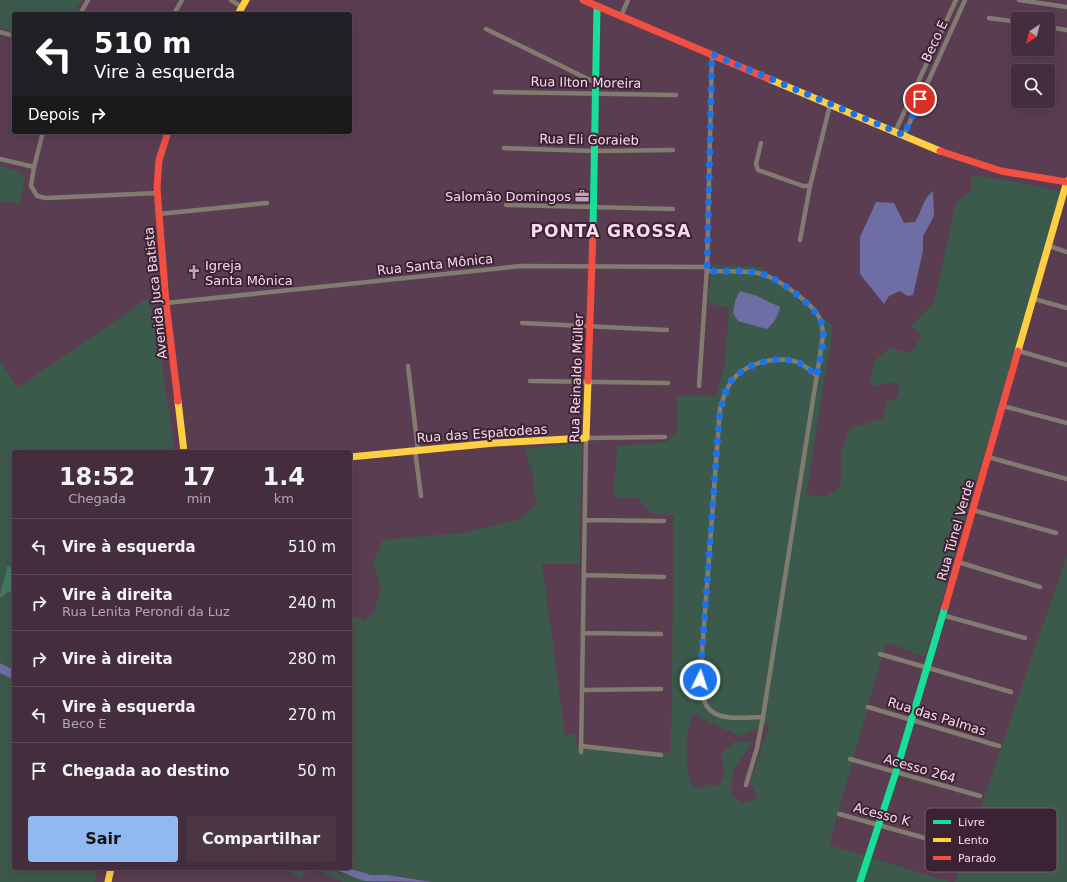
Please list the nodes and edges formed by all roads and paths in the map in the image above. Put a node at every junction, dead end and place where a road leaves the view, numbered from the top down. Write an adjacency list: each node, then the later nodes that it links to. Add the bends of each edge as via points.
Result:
1 (88, 0): 12 (street)
2 (182, 0): 13 (street)
3 (231, 0): 9 (street)
4 (583, 0): 10 (street)
5 (628, 0): 15 (street)
6 (956, 0): 29 (street)
7 (965, 0): 32 (street, Beco E)
8 (1019, 0): 11 (street)
9 (244, 3): 14 (street)
10 (597, 6): 15 (street); 24 (street, Rua Reinaldo Müller)
11 (1067, 7)
12 (81, 12)
13 (175, 12)
14 (239, 12)
15 (621, 16): 23 (street)
16 (989, 18): 17 (street)
17 (1011, 21)
18 (1055, 28): 20 (street)
19 (486, 29): 24 (street)
20 (1067, 30)
21 (0, 32): 22 (street)
22 (12, 35)
23 (712, 54): 28 (street); 51 (street)
24 (596, 83): 26 (street, Rua Reinaldo Müller)
25 (495, 92): 26 (street, Rua Ilton Moreira)
26 (595, 93): 27 (street, Rua Ilton Moreira); 36 (street, Rua Reinaldo Müller)
27 (676, 95)
28 (830, 105): 29 (street); 40 (street)
29 (895, 132): 32 (street)
30 (42, 134): 38 (street)
31 (167, 134): 41 (street, Avenida Juca Batista, via 159,160)
32 (904, 135): 39 (street, via 944,153 1001,171)
33 (761, 143): 40 (street, via 756,164 758,170 803,186)
34 (504, 148): 36 (street, Rua Eli Goraieb)
35 (673, 150): 36 (street, Rua Eli Goraieb)
36 (594, 151): 44 (street, Rua Reinaldo Müller)
37 (0, 159): 38 (street)
38 (34, 167): 41 (street, via 31,186 33,192 46,198)
39 (1067, 182): 48 (street, Rua Túnel Verde)
40 (810, 186): 47 (street)
41 (158, 193): 46 (street, Avenida Juca Batista)
42 (267, 202): 46 (street)
43 (506, 205): 44 (street)
44 (593, 206): 45 (street); 50 (street, Rua Reinaldo Müller)
45 (673, 209)
46 (159, 214): 53 (street, Avenida Juca Batista)
47 (800, 240)
48 (1049, 246): 49 (street); 52 (street, Rua Túnel Verde)
49 (1067, 252)
50 (592, 266): 51 (street, Rua Santa Mônica); 53 (street, Rua Santa Mônica, via 521,266); 56 (street, Rua Reinaldo Müller)
51 (707, 269): 61 (street, Rua Santa Mônica, via 766,275 805,302 816,313 823,326); 65 (street)
52 (1034, 299): 54 (street); 58 (street, Rua Túnel Verde)
53 (166, 303): 70 (street, Avenida Juca Batista)
54 (1067, 308)
55 (522, 323): 56 (street)
56 (590, 326): 57 (street); 63 (street, Rua Reinaldo Müller)
57 (667, 330)
58 (1019, 352): 59 (street); 66 (street, Rua Túnel Verde)
59 (1067, 365)
60 (408, 366): 71 (street)
61 (817, 376): 94 (street, Rua Santa Mônica); 94 (street, via 803,364 794,361 770,361 754,365 738,374 731,382 720,408 700,680 706,705 716,714 726,717)
62 (530, 382): 63 (street)
63 (588, 382): 64 (street); 69 (street, Rua Reinaldo Müller)
64 (668, 383)
65 (699, 386)
66 (1003, 406): 67 (street); 73 (street, Rua Túnel Verde)
67 (1067, 423)
68 (665, 437): 69 (street, Rua das Espatodeas)
69 (586, 438): 71 (street, Rua das Espatodeas); 77 (street, Rua Reinaldo Müller)
70 (184, 450)
71 (416, 450): 72 (street, Rua das Espatodeas); 75 (street)
72 (352, 457)
73 (988, 458): 74 (street); 76 (street, Rua Túnel Verde)
74 (1067, 479)
75 (421, 496)
76 (973, 510): 79 (street); 80 (street, Rua Túnel Verde)
77 (586, 520): 78 (street); 81 (street, Rua Reinaldo Müller)
78 (664, 522)
79 (1056, 533)
80 (958, 562): 83 (street); 84 (street, Rua Túnel Verde)
81 (584, 576): 82 (street); 85 (street, Rua Reinaldo Müller)
82 (664, 577)
83 (1040, 587)
84 (942, 615): 87 (street); 89 (street, Rua Túnel Verde)
85 (583, 633): 86 (street); 91 (street, Rua Reinaldo Müller)
86 (661, 634)
87 (1025, 638)
88 (880, 654): 89 (street)
89 (927, 668): 92 (street); 95 (street, Rua Túnel Verde)
90 (661, 689): 91 (street)
91 (582, 690): 97 (street, Rua Reinaldo Müller, via 581,749)
92 (1011, 692)
93 (868, 707): 95 (street, Rua das Palmas)
94 (763, 717): 100 (street, Rua Santa Mônica)
95 (910, 719): 96 (street, Rua das Palmas); 99 (street, Rua Túnel Verde)
96 (999, 746)
97 (661, 755)
98 (852, 760): 99 (street, Acesso 264)
99 (896, 772): 101 (street, Acesso 264); 103 (street, Rua Túnel Verde)
100 (746, 785)
101 (980, 796)
102 (839, 814): 103 (street, Acesso K)
103 (879, 824): 104 (street, Acesso K); 107 (street, Rua Túnel Verde)
104 (925, 838)
105 (111, 870): 106 (street)
106 (108, 882)
107 (860, 882)

